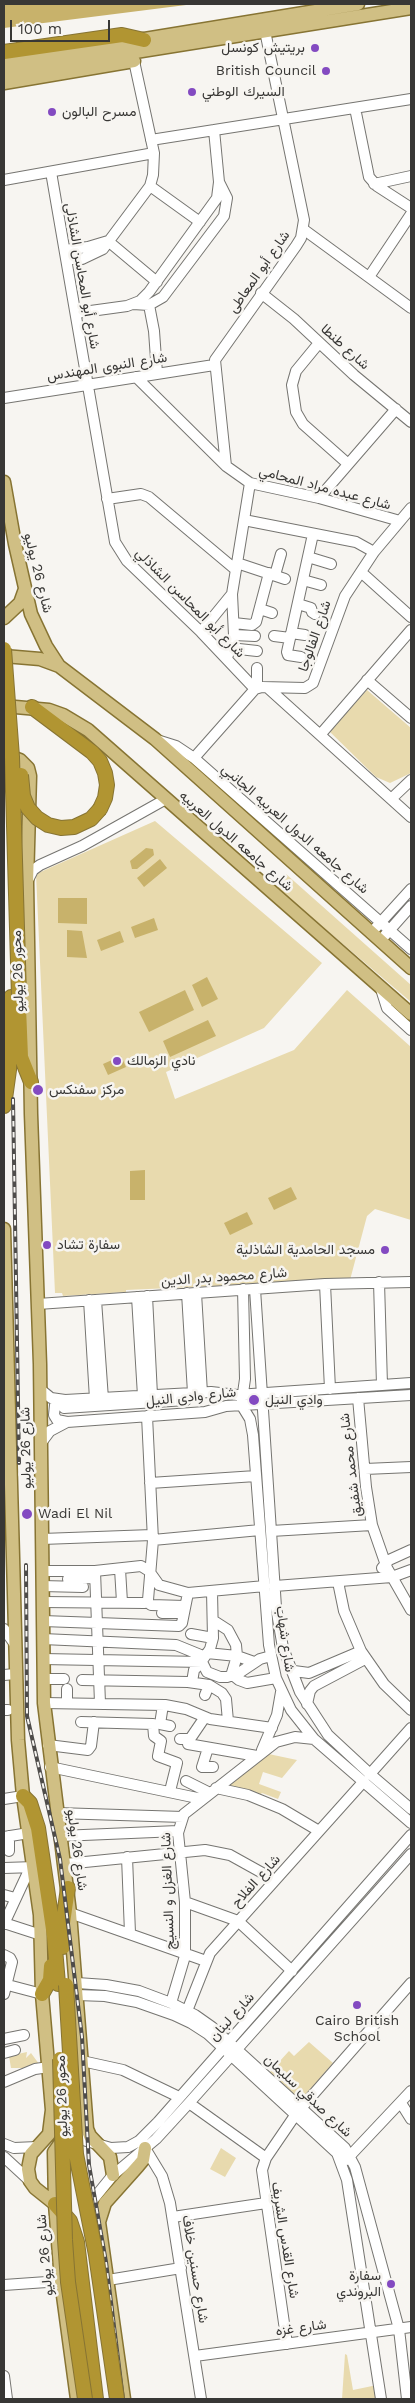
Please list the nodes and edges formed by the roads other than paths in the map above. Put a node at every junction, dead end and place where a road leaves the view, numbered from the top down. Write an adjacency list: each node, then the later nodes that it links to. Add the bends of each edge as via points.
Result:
1 (358, 4): 4 (main road)
2 (411, 8): 3 (main road)
3 (264, 31): 5 (main road); 13 (street, شارع أبو المعاطى)
4 (144, 40): 6 (highway, via 122,35); 8 (main road)
5 (200, 43): 7 (main road); 9 (main road)
6 (4, 52)
7 (134, 61): 10 (main road); 15 (street)
8 (4, 62)
9 (4, 74)
10 (4, 83)
11 (411, 99): 12 (street)
12 (355, 108): 13 (street); 21 (street, via 367,173)
13 (284, 120): 14 (street); 26 (street, شارع أبو المعاطى, via 303,211)
14 (214, 130): 15 (street); 20 (street)
15 (152, 140): 16 (street)
16 (154, 153): 17 (street); 22 (street)
17 (51, 172): 19 (street); 28 (street, شارع أبو المحاسن الشاذلى)
18 (411, 176): 21 (street)
19 (4, 180)
20 (219, 182): 25 (street, via 217,198); 33 (street, via 227,198 224,216 163,297)
21 (374, 184): 23 (street)
22 (150, 186): 25 (street); 27 (street)
23 (411, 208)
24 (411, 214): 29 (street)
25 (200, 222): 30 (street)
26 (303, 229): 29 (street); 31 (street, شارع أبو المعاطى, via 296,246)
27 (108, 241): 28 (street, via 90,257); 30 (street)
28 (65, 255): 35 (street, شارع أبو المحاسن الشاذلى)
29 (369, 276): 34 (street)
30 (157, 282): 32 (street, via 145,297)
31 (261, 293): 36 (street, شارع طنطا); 37 (street, شارع أبو المعاطى, via 217,355)
32 (134, 304): 33 (street); 35 (street)
33 (149, 305): 38 (street)
34 (411, 308)
35 (76, 313): 40 (street, شارع أبو المحاسن الشاذلى)
36 (319, 342): 42 (street, شارع طنطا); 44 (street, via 296,371 292,385 296,412 303,424)
37 (214, 365): 38 (street, شارع النبوى المهندس); 45 (street)
38 (157, 373): 39 (street, شارع النبوى المهندس)
39 (136, 377): 40 (street, شارع النبوى المهندس); 45 (street, شارع عبده مراد المحامي)
40 (86, 384): 41 (street, شارع النبوى المهندس); 49 (street, شارع أبو المحاسن الشاذلي)
41 (4, 398)
42 (396, 409): 43 (street, شارع طنطا); 44 (street)
43 (411, 422)
44 (347, 463): 48 (street)
45 (226, 466): 47 (street, شارع عبده مراد المحامي)
46 (4, 482): 64 (main road, شارع 26 يوليو)
47 (250, 483): 48 (street, شارع عبده مراد المحامي); 51 (street)
48 (319, 498): 52 (street, شارع عبده مراد المحامي)
49 (107, 499): 58 (street, via 142,494 150,496); 74 (street, شارع أبو المحاسن الشاذلي, via 120,552)
50 (411, 508): 52 (street, شارع الفالوجا)
51 (244, 520): 53 (street); 58 (street)
52 (400, 521): 54 (street, شارع الفالوجا)
53 (313, 534): 54 (street, via 356,542); 56 (street)
54 (374, 552): 59 (street, شارع الفالوجا)
55 (281, 554): 60 (street)
56 (308, 557): 57 (street); 62 (street)
57 (331, 564)
58 (237, 566): 60 (street); 65 (street)
59 (360, 572): 70 (street); 89 (street, شارع الفالوجا, via 342,602 313,683 306,688)
60 (272, 574): 61 (street); 67 (street)
61 (285, 579)
62 (303, 580): 63 (street); 66 (street)
63 (321, 585)
64 (26, 588): 71 (main road, via 20,603); 85 (main road, شارع 26 يوليو, via 36,625)
65 (232, 594): 72 (street); 74 (street)
66 (298, 604): 69 (street, via 311,608); 77 (street)
67 (260, 609): 68 (street); 72 (street, via 254,624)
68 (272, 613)
69 (315, 614)
70 (411, 617)
71 (4, 618)
72 (234, 624): 76 (street)
73 (411, 630): 88 (street)
74 (201, 632): 82 (street, شارع أبو المحاسن الشاذلي)
75 (305, 634): 77 (street)
76 (234, 635): 78 (street); 82 (street)
77 (291, 635): 79 (street); 84 (street, via 288,654)
78 (255, 636)
79 (274, 636)
80 (4, 649): 87 (highway, محور 26 يوليو, bridge)
81 (257, 651): 82 (street)
82 (228, 653): 90 (street, شارع أبو المحاسن الشاذلي)
83 (4, 656): 85 (main road, via 34,658)
84 (301, 657)
85 (59, 666): 95 (main road, شارع جامعه الدول العربيه)
86 (258, 668): 90 (street)
87 (7, 676): 92 (highway, bridge, via 18,710 22,790 28,808 42,822 60,828 80,825 100,809 107,786 105,773 92,752); 113 (highway, محور 26 يوليو, bridge, via 12,757)
88 (368, 680): 93 (street); 94 (street)
89 (268, 688): 90 (street, شارع الفالوجا); 94 (street)
90 (256, 689): 97 (street)
91 (4, 706): 92 (main road, شارع جامعه الدول العربيه)
92 (32, 707): 100 (main road, شارع جامعه الدول العربيه, via 76,722)
93 (411, 718)
94 (320, 735): 99 (street)
95 (155, 739): 97 (street, شارع جامعه الدول العربيه الجانبي, via 176,746); 105 (main road, شارع جامعه الدول العربيه)
96 (4, 758): 102 (main road, شارع 26 يوليو, via 20,760 29,772); 113 (highway, محور 26 يوليو)
97 (194, 758): 104 (street, شارع جامعه الدول العربيه الجانبي)
98 (411, 780): 99 (street)
99 (391, 799): 101 (street)
100 (166, 800): 102 (street, via 82,846 40,864 30,873); 112 (main road, شارع جامعه الدول العربيه)
101 (411, 817)
102 (27, 883): 116 (main road, شارع 26 يوليو)
103 (411, 889): 107 (street)
104 (351, 896): 105 (street); 107 (street, شارع جامعه الدول العربيه الجانبي)
105 (341, 906): 109 (main road, شارع جامعه الدول العربيه)
106 (411, 906): 108 (street)
107 (381, 922): 108 (street, شارع جامعه الدول العربيه الجانبي); 109 (street)
108 (390, 930): 109 (street); 110 (street, شارع جامعه الدول العربيه الجانبي)
109 (375, 937): 111 (main road, شارع جامعه الدول العربيه)
110 (411, 949)
111 (411, 968)
112 (382, 989): 114 (main road, شارع جامعه الدول العربيه); 115 (street, via 387,1008)
113 (15, 997): 116 (highway, محور 26 يوليو, via 21,1057); 117 (highway, محور 26 يوليو)
114 (411, 1014)
115 (411, 1030)
116 (31, 1082): 127 (main road, شارع 26 يوليو)
117 (4, 1106)
118 (4, 1229): 128 (main road, شارع 26 يوليو)
119 (379, 1282): 120 (street, شارع محمود بدر الدين); 121 (street, شارع محمود بدر الدين); 130 (street)
120 (411, 1282)
121 (324, 1284): 123 (street, شارع محمود بدر الدين); 132 (street)
122 (243, 1289): 123 (street, شارع محمود بدر الدين); 124 (street, شارع محمود بدر الدين); 135 (street, via 245,1379)
123 (254, 1289): 134 (street, شارع شهاب)
124 (192, 1293): 125 (street, شارع محمود بدر الدين); 133 (street)
125 (142, 1296): 126 (street, شارع محمود بدر الدين); 137 (street)
126 (92, 1300): 127 (street, شارع محمود بدر الدين); 139 (street)
127 (38, 1304): 131 (main road, شارع 26 يوليو)
128 (5, 1307): 140 (main road, شارع 26 يوليو)
129 (411, 1383): 130 (street, شارع وادى النيل)
130 (382, 1385): 132 (street, شارع وادى النيل)
131 (40, 1389): 144 (street, شارع وادى النيل); 148 (main road, شارع 26 يوليو)
132 (330, 1389): 134 (street, شارع وادى النيل)
133 (197, 1393): 135 (street, شارع وادى النيل); 137 (street, شارع وادى النيل)
134 (261, 1393): 135 (street, شارع وادى النيل); 141 (street, شارع شهاب)
135 (240, 1394): 143 (street); 144 (street)
136 (411, 1395): 138 (street, شارع وادى النيل)
137 (148, 1396): 139 (street, شارع وادى النيل)
138 (358, 1398): 141 (street, شارع وادى النيل); 150 (street, شارع محمد شفيق)
139 (99, 1399): 144 (street, شارع وادى النيل)
140 (6, 1400): 153 (main road, شارع 26 يوليو)
141 (263, 1405): 143 (street, شارع وادى النيل); 146 (street, شارع شهاب)
142 (226, 1406): 143 (street, شارع وادى النيل); 144 (street); 145 (street, شارع وادى النيل, via 215,1411)
143 (242, 1406): 147 (street, شارع شهاب)
144 (65, 1412): 145 (street, شارع وادى النيل); 148 (street, شارع وادى النيل)
145 (146, 1416): 152 (street)
146 (264, 1423): 147 (street, via 258,1420); 155 (street, شارع شهاب)
147 (252, 1425): 151 (street, شارع شهاب)
148 (41, 1443): 157 (main road, شارع 26 يوليو)
149 (411, 1467): 150 (street)
150 (365, 1469): 154 (street, شارع محمد شفيق)
151 (256, 1476): 152 (street); 155 (street, شارع شهاب)
152 (150, 1483): 156 (street)
153 (7, 1485): 158 (main road, شارع 26 يوليو)
154 (372, 1525): 155 (street); 160 (street, شارع محمد شفيق)
155 (266, 1530): 156 (street); 172 (street, شارع شهاب)
156 (152, 1537): 157 (street); 164 (street)
157 (42, 1539): 163 (main road, شارع 26 يوليو)
158 (8, 1543): 169 (main road, شارع 26 يوليو)
159 (411, 1550): 160 (street)
160 (386, 1562): 166 (street); 167 (street, شارع محمد شفيق)
161 (120, 1569): 164 (street, via 142,1566); 165 (street); 179 (street)
162 (411, 1570): 167 (street)
163 (42, 1571): 165 (street); 171 (main road, شارع 26 يوليو)
164 (149, 1571): 175 (street, via 159,1585); 180 (street)
165 (95, 1575): 168 (street); 178 (street)
166 (376, 1576): 167 (street); 170 (street)
167 (392, 1577): 182 (street, شارع محمد شفيق)
168 (68, 1579)
169 (8, 1580): 176 (main road, شارع 26 يوليو)
170 (338, 1582): 172 (street); 193 (street, via 344,1611)
171 (42, 1586): 173 (street); 177 (main road, شارع 26 يوليو)
172 (270, 1586): 174 (street); 195 (street, شارع شهاب); 200 (street, شارع شهاب)
173 (82, 1587)
174 (212, 1592): 175 (street); 185 (street)
175 (188, 1593): 181 (street)
176 (8, 1597): 191 (main road, شارع 26 يوليو)
177 (43, 1602): 178 (street); 184 (main road, شارع 26 يوليو)
178 (96, 1602): 179 (street); 186 (street)
179 (122, 1602): 180 (street)
180 (147, 1602): 181 (street)
181 (184, 1610): 183 (street); 186 (street, via 179,1626)
182 (411, 1610)
183 (162, 1612)
184 (43, 1621): 186 (street); 189 (main road, شارع 26 يوليو)
185 (214, 1621): 190 (street); 194 (street, via 231,1633)
186 (96, 1623): 192 (street)
187 (4, 1629): 191 (street)
188 (191, 1634): 190 (street)
189 (43, 1638): 192 (street); 197 (main road, شارع 26 يوليو)
190 (213, 1638): 196 (street)
191 (14, 1642): 201 (main road, شارع 26 يوليو)
192 (97, 1642): 196 (street, via 176,1645); 198 (street)
193 (363, 1655): 200 (street, via 309,1672 294,1672); 217 (street, via 314,1686); 219 (street, via 384,1684)
194 (237, 1656): 196 (street); 199 (street); 202 (street)
195 (271, 1656): 199 (street); 204 (street, شارع شهاب)
196 (204, 1657): 198 (street); 203 (street, via 205,1670); 209 (street, via 189,1670)
197 (43, 1659): 198 (street); 205 (main road, شارع 26 يوليو)
198 (98, 1661): 208 (street)
199 (254, 1662): 202 (street)
200 (289, 1667): 217 (street, شارع شهاب)
201 (9, 1675): 237 (main road, شارع 26 يوليو)
202 (232, 1676): 203 (street); 204 (street, via 247,1683)
203 (220, 1677): 210 (street)
204 (276, 1678): 212 (street, شارع شهاب)
205 (44, 1679): 206 (street); 214 (main road, شارع 26 يوليو)
206 (64, 1679)
207 (82, 1680): 208 (street)
208 (100, 1680): 209 (street); 216 (street)
209 (192, 1682): 210 (street)
210 (213, 1687): 213 (street); 221 (street, via 226,1699)
211 (67, 1690): 215 (street)
212 (281, 1692): 225 (street, شارع الغزل و النسيج); 227 (street, شارع شهاب)
213 (205, 1695)
214 (44, 1703): 215 (street); 228 (main road, شارع 26 يوليو)
215 (67, 1703): 216 (street, via 87,1699)
216 (100, 1703): 218 (street)
217 (307, 1704): 233 (street, شارع شهاب, via 328,1735)
218 (163, 1705): 220 (street); 224 (street, via 160,1724)
219 (411, 1710)
220 (205, 1717): 221 (street); 229 (street, via 190,1739 184,1742)
221 (228, 1721): 225 (street)
222 (81, 1722): 223 (street)
223 (94, 1722): 228 (street, via 88,1750); 235 (street, via 153,1724 154,1736 161,1741 158,1756 177,1764)
224 (170, 1726)
225 (272, 1728): 230 (street, شارع الغزل و النسيج)
226 (411, 1728): 233 (street, شارع الفلاح)
227 (314, 1739): 230 (street, شارع الغزل و النسيج, via 295,1737 276,1742); 233 (street, شارع شهاب)
228 (48, 1745): 231 (main road, شارع 26 يوليو)
229 (208, 1748): 230 (street); 232 (street, via 202,1766)
230 (258, 1754): 236 (street, شارع الغزل و النسيج)
231 (50, 1767): 235 (street); 240 (main road, شارع 26 يوليو)
232 (213, 1767)
233 (367, 1778): 239 (street, شارع شهاب); 242 (street, شارع شهاب); 244 (street, شارع الفلاح)
234 (186, 1781): 236 (street)
235 (170, 1791): 236 (street)
236 (209, 1793): 241 (street, شارع الغزل و النسيج); 244 (street, via 248,1795 282,1809)
237 (23, 1796): 238 (street); 245 (main road, شارع 26 يوليو); 263 (highway, محور 26 يوليو, via 30,1803 37,1821)
238 (4, 1799)
239 (411, 1809)
240 (57, 1813): 241 (street); 248 (main road, شارع 26 يوليو)
241 (183, 1817): 243 (street, شارع الغزل و النسيج)
242 (411, 1823)
243 (178, 1831): 248 (street); 250 (street, شارع الغزل و النسيج)
244 (319, 1831): 256 (street, شارع الفلاح)
245 (29, 1833): 247 (street); 254 (main road, شارع 26 يوليو)
246 (411, 1835): 271 (street, شارع لبنان)
247 (6, 1836): 249 (street)
248 (60, 1836): 253 (main road, شارع 26 يوليو)
249 (9, 1851)
250 (180, 1852): 252 (street); 256 (street, via 204,1850 230,1855); 260 (street, شارع الغزل و النسيج)
251 (411, 1854): 282 (street, شارع لبنان)
252 (127, 1857): 253 (street); 266 (street)
253 (64, 1864): 257 (main road, شارع 26 يوليو)
254 (32, 1867): 255 (street); 259 (street); 267 (main road, شارع 26 يوليو)
255 (4, 1868)
256 (274, 1880): 264 (street, شارع الفلاح)
257 (68, 1888): 262 (main road, شارع 26 يوليو); 274 (highway, محور 26 يوليو, via 62,1934)
258 (4, 1895): 259 (street)
259 (16, 1898): 261 (street)
260 (185, 1902): 264 (street); 268 (street, شارع الغزل و النسيج)
261 (7, 1910): 265 (street)
262 (70, 1913): 266 (street); 274 (main road, شارع 26 يوليو)
263 (51, 1918): 274 (highway, محور 26 يوليو); 276 (highway, via 51,1975)
264 (238, 1921): 270 (street, شارع الفلاح); 271 (street)
265 (4, 1923): 267 (street)
266 (130, 1933): 268 (street)
267 (41, 1935): 276 (main road, شارع 26 يوليو)
268 (184, 1953): 270 (street); 278 (street, شارع الغزل و النسيج)
269 (4, 1955): 275 (street, via 12,1962)
270 (206, 1961): 279 (street, شارع الفلاح)
271 (292, 1971): 282 (street, شارع لبنان)
272 (411, 1983): 295 (street, شارع القدس الشريف)
273 (106, 1985): 274 (street, شارع صدقي سليمان); 277 (street); 278 (street, شارع صدقي سليمان, via 139,1991)
274 (69, 1987): 277 (street, شارع صدقي سليمان); 285 (main road, شارع 26 يوليو); 327 (highway, محور 26 يوليو, bridge, via 65,2240); 330 (highway, محور 26 يوليو, bridge, via 76,2154 95,2248)
275 (4, 1988): 276 (street)
276 (42, 1994): 286 (main road, شارع 26 يوليو)
277 (105, 1996): 282 (street, شارع صدقي سليمان, via 137,2002 174,2015)
278 (171, 2003): 279 (street, شارع صدقي سليمان)
279 (187, 2011): 282 (street, شارع صدقي سليمان, via 212,2027)
280 (24, 2036): 281 (street)
281 (4, 2038)
282 (230, 2048): 291 (street, شارع لبنان); 292 (street, شارع لبنان); 295 (street, شارع صدقي سليمان)
283 (15, 2050): 284 (street)
284 (4, 2053)
285 (82, 2061): 290 (main road, شارع 26 يوليو); 291 (street, via 123,2070)
286 (50, 2067): 287 (street, via 35,2069); 289 (main road, شارع 26 يوليو)
287 (4, 2082)
288 (411, 2091): 293 (street)
289 (52, 2093): 290 (main road, via 69,2103 79,2099); 298 (main road, شارع 26 يوليو, via 52,2122)
290 (83, 2093): 300 (main road, شارع 26 يوليو, via 88,2133)
291 (179, 2097): 294 (street, شارع لبنان)
292 (189, 2103): 294 (street, شارع لبنان); 304 (street)
293 (401, 2103): 296 (street); 303 (street)
294 (175, 2110): 300 (street, شارع لبنان, via 132,2145 122,2148); 302 (street, شارع لبنان)
295 (299, 2111): 303 (street, شارع صدقي سليمان, via 338,2140); 304 (street, شارع القدس الشريف); 306 (street, شارع صدقي سليمان, via 331,2146)
296 (411, 2119)
297 (83, 2140): 298 (street, شارع لبنان, via 70,2135); 300 (street, شارع لبنان); 310 (main road, via 59,2145 54,2152)
298 (41, 2143): 301 (street, شارع لبنان); 308 (main road, شارع 26 يوليو, via 28,2163)
299 (4, 2144): 301 (street)
300 (101, 2146): 307 (main road, شارع 26 يوليو, via 112,2161)
301 (14, 2148): 305 (street, via 14,2156)
302 (145, 2148): 307 (street, شارع لبنان); 312 (street, شارع حسنين خلاف, via 162,2176); 315 (main road, via 143,2160 104,2203 100,2212)
303 (350, 2156): 306 (street); 319 (street, شارع صدقي سليمان)
304 (266, 2158): 309 (street, شارع القدس الشريف, via 262,2177)
305 (6, 2164): 308 (street)
306 (342, 2164): 320 (street, شارع صدقي سليمان)
307 (113, 2175): 311 (street, شارع لبنان)
308 (30, 2181): 310 (main road, شارع 26 يوليو)
309 (266, 2203): 312 (street); 321 (street, شارع القدس الشريف)
310 (55, 2204): 313 (highway); 316 (main road, شارع 26 يوليو)
311 (88, 2207): 313 (highway)
312 (173, 2217): 314 (street, شارع حسنين خلاف)
313 (80, 2229): 328 (highway); 329 (highway)
314 (181, 2268): 315 (street); 322 (street, شارع حسنين خلاف)
315 (108, 2280): 331 (main road)
316 (61, 2281): 317 (street); 326 (main road, شارع 26 يوليو)
317 (4, 2285)
318 (411, 2327): 319 (street, شارع غزه)
319 (398, 2329): 320 (street, شارع غزه); 334 (street, شارع صدقي سليمان)
320 (370, 2332): 321 (street, شارع غزه); 333 (street, شارع صدقي سليمان)
321 (287, 2344): 322 (street, شارع غزه)
322 (195, 2356): 332 (street, شارع حسنين خلاف)
323 (4, 2376): 324 (street)
324 (5, 2388): 325 (street)
325 (7, 2399)
326 (77, 2399)
327 (85, 2399)
328 (96, 2399)
329 (105, 2399)
330 (117, 2399)
331 (124, 2399)
332 (201, 2399)
333 (381, 2399)
334 (407, 2399)

